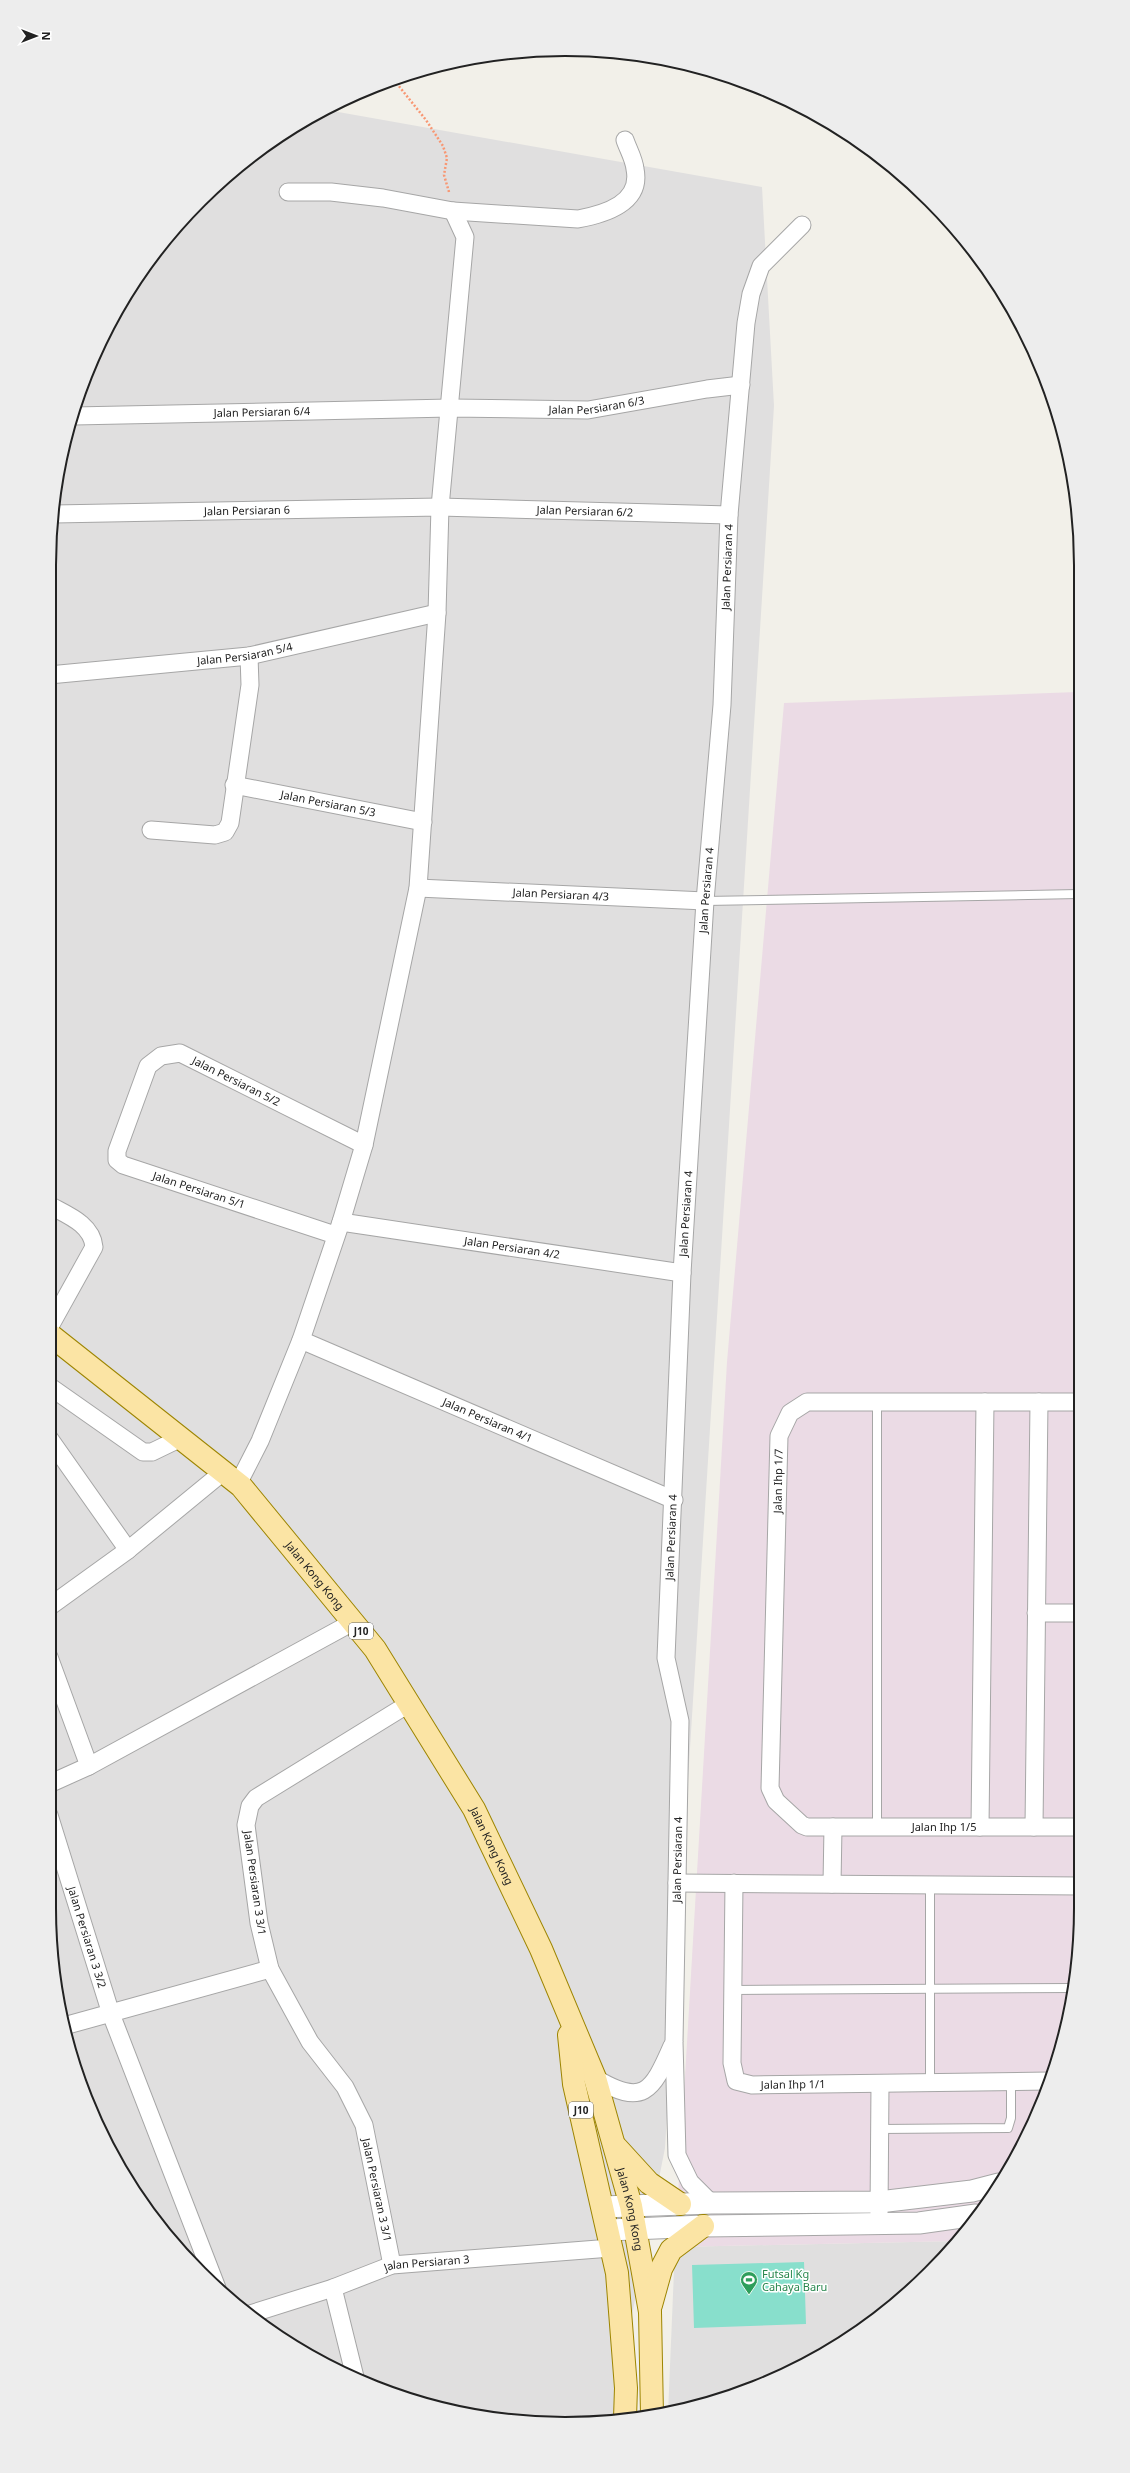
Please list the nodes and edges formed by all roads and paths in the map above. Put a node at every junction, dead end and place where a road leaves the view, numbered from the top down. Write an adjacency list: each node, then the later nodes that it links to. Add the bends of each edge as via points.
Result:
1 (397, 84): 4 (path, via 443,146 447,158 444,175)
2 (625, 140): 4 (street, via 635,168 636,183 632,194 621,205 596,216 578,220)
3 (288, 192): 4 (street, via 331,192)
4 (453, 210): 7 (street, via 465,237)
5 (802, 225): 6 (street, Jalan Persiaran 4, via 761,266 751,294)
6 (741, 385): 7 (street, Jalan Persiaran 6/3, via 588,410); 11 (street, Jalan Persiaran 4)
7 (450, 408): 8 (street, Jalan Persiaran 6/4); 9 (street)
8 (78, 416)
9 (440, 507): 10 (street, Jalan Persiaran 6); 11 (street, Jalan Persiaran 6/2); 12 (street)
10 (59, 514)
11 (729, 515): 20 (street, Jalan Persiaran 4, via 722,705)
12 (437, 613): 13 (street, Jalan Persiaran 5/4); 16 (street)
13 (250, 656): 14 (street, Jalan Persiaran 5/4); 15 (street, via 250,685)
14 (56, 674)
15 (234, 784): 16 (street, Jalan Persiaran 5/3); 17 (street, via 230,823 225,832 215,835)
16 (423, 822): 18 (street)
17 (151, 830)
18 (418, 888): 20 (street, Jalan Persiaran 4/3); 22 (street)
19 (1074, 894): 20 (lane)
20 (705, 901): 25 (street, Jalan Persiaran 4)
21 (133, 1108): 22 (street, Jalan Persiaran 5/2, via 148,1066 160,1056 180,1053); 24 (street, Jalan Persiaran 5/1, via 117,1151 117,1160 123,1165)
22 (364, 1145): 24 (street)
23 (56, 1209): 26 (street, via 86,1227 93,1236 94,1247)
24 (338, 1229): 25 (street, Jalan Persiaran 4/2); 28 (street)
25 (682, 1274): 37 (street, Jalan Persiaran 4)
26 (56, 1315)
27 (56, 1340): 34 (main road, Jalan Kong Kong / J10)
28 (301, 1340): 36 (street, via 260,1441); 37 (street, Jalan Persiaran 4/1)
29 (56, 1391): 34 (street, via 143,1452 152,1452)
30 (877, 1402): 31 (street, Jalan Ihp 1/7); 47 (street, Jalan Ihp 1/7, via 808,1402 790,1413 779,1436 770,1788 776,1801); 49 (lane)
31 (985, 1402): 32 (street, Jalan Ihp 1/7); 50 (street)
32 (1039, 1402): 33 (street, Jalan Ihp 1/7); 40 (street)
33 (1074, 1402)
34 (181, 1438): 36 (main road, Jalan Kong Kong / J10)
35 (56, 1448): 38 (street)
36 (230, 1478): 38 (street); 42 (main road, Jalan Kong Kong / J10)
37 (674, 1500): 54 (street, Jalan Persiaran 4, via 666,1658 680,1721)
38 (128, 1550): 39 (street)
39 (56, 1602)
40 (1036, 1613): 41 (street); 51 (street)
41 (1074, 1613)
42 (353, 1622): 44 (main road, Jalan Kong Kong / J10, via 375,1649); 45 (street)
43 (56, 1676): 45 (street)
44 (410, 1703): 59 (street, Jalan Persiaran 3 3/1, via 256,1798 250,1806 246,1825 251,1876); 63 (main road, Jalan Kong Kong / J10, via 474,1809 541,1948)
45 (89, 1766): 46 (street)
46 (56, 1781)
47 (807, 1827): 48 (street, Jalan Ihp 1/5)
48 (833, 1827): 49 (street, Jalan Ihp 1/5); 56 (street)
49 (877, 1827): 50 (street, Jalan Ihp 1/5)
50 (980, 1827): 51 (street, Jalan Ihp 1/5)
51 (1034, 1827): 52 (street, Jalan Ihp 1/5)
52 (1074, 1827)
53 (56, 1837): 64 (street, Jalan Persiaran 3 3/2)
54 (678, 1883): 55 (street); 66 (street, Jalan Persiaran 4)
55 (734, 1883): 56 (street); 62 (street, Jalan Ihp 1/1)
56 (832, 1884): 57 (street)
57 (930, 1885): 58 (street); 60 (lane)
58 (1074, 1886)
59 (270, 1969): 64 (street); 85 (street, Jalan Persiaran 3 3/1, via 310,2042 345,2087 364,2125)
60 (930, 1988): 61 (lane); 62 (lane); 71 (lane)
61 (1067, 1988)
62 (733, 1990): 70 (street, Jalan Ihp 1/1, via 732,2063 736,2081 752,2085)
63 (566, 2012): 67 (main road, Jalan Kong Kong / J10); 79 (main road, Jalan Kong Kong / J10, via 574,2084)
64 (111, 2014): 65 (street); 86 (street, Jalan Persiaran 3 3/2)
65 (70, 2025)
66 (674, 2042): 67 (street, via 652,2084 640,2093 624,2093); 76 (street, Jalan Persiaran 4, via 678,2155 690,2182)
67 (595, 2078): 73 (main road, Jalan Kong Kong / J10)
68 (1043, 2081): 69 (street, Jalan Ihp 1/1)
69 (1010, 2082): 71 (street, Jalan Ihp 1/1); 72 (lane, via 1008,2128)
70 (880, 2084): 71 (street, Jalan Ihp 1/1); 72 (street)
71 (930, 2084)
72 (880, 2129): 75 (street)
73 (613, 2145): 77 (main road, via 649,2183); 78 (main road, Jalan Kong Kong / J10)
74 (991, 2186): 75 (street, via 972,2191)
75 (879, 2202): 76 (street); 81 (street)
76 (711, 2203): 77 (street)
77 (680, 2204): 78 (street)
78 (631, 2206): 79 (street); 83 (main road, Jalan Kong Kong / J10)
79 (604, 2207): 84 (main road, Jalan Kong Kong / J10)
80 (970, 2217): 81 (street, via 919,2223)
81 (879, 2223): 82 (street)
82 (703, 2226): 83 (street); 89 (main road, via 672,2250 661,2269)
83 (635, 2229): 84 (street); 89 (main road, Jalan Kong Kong / J10)
84 (610, 2239): 85 (street, Jalan Persiaran 3); 92 (main road, Jalan Kong Kong / J10, via 617,2273 626,2388)
85 (392, 2265): 87 (street, Jalan Persiaran 3)
86 (212, 2274)
87 (333, 2288): 88 (street, Jalan Persiaran 3); 90 (street)
88 (255, 2312)
89 (650, 2312): 91 (main road, Jalan Kong Kong / J10)
90 (353, 2371)
91 (652, 2409)
92 (625, 2414)

